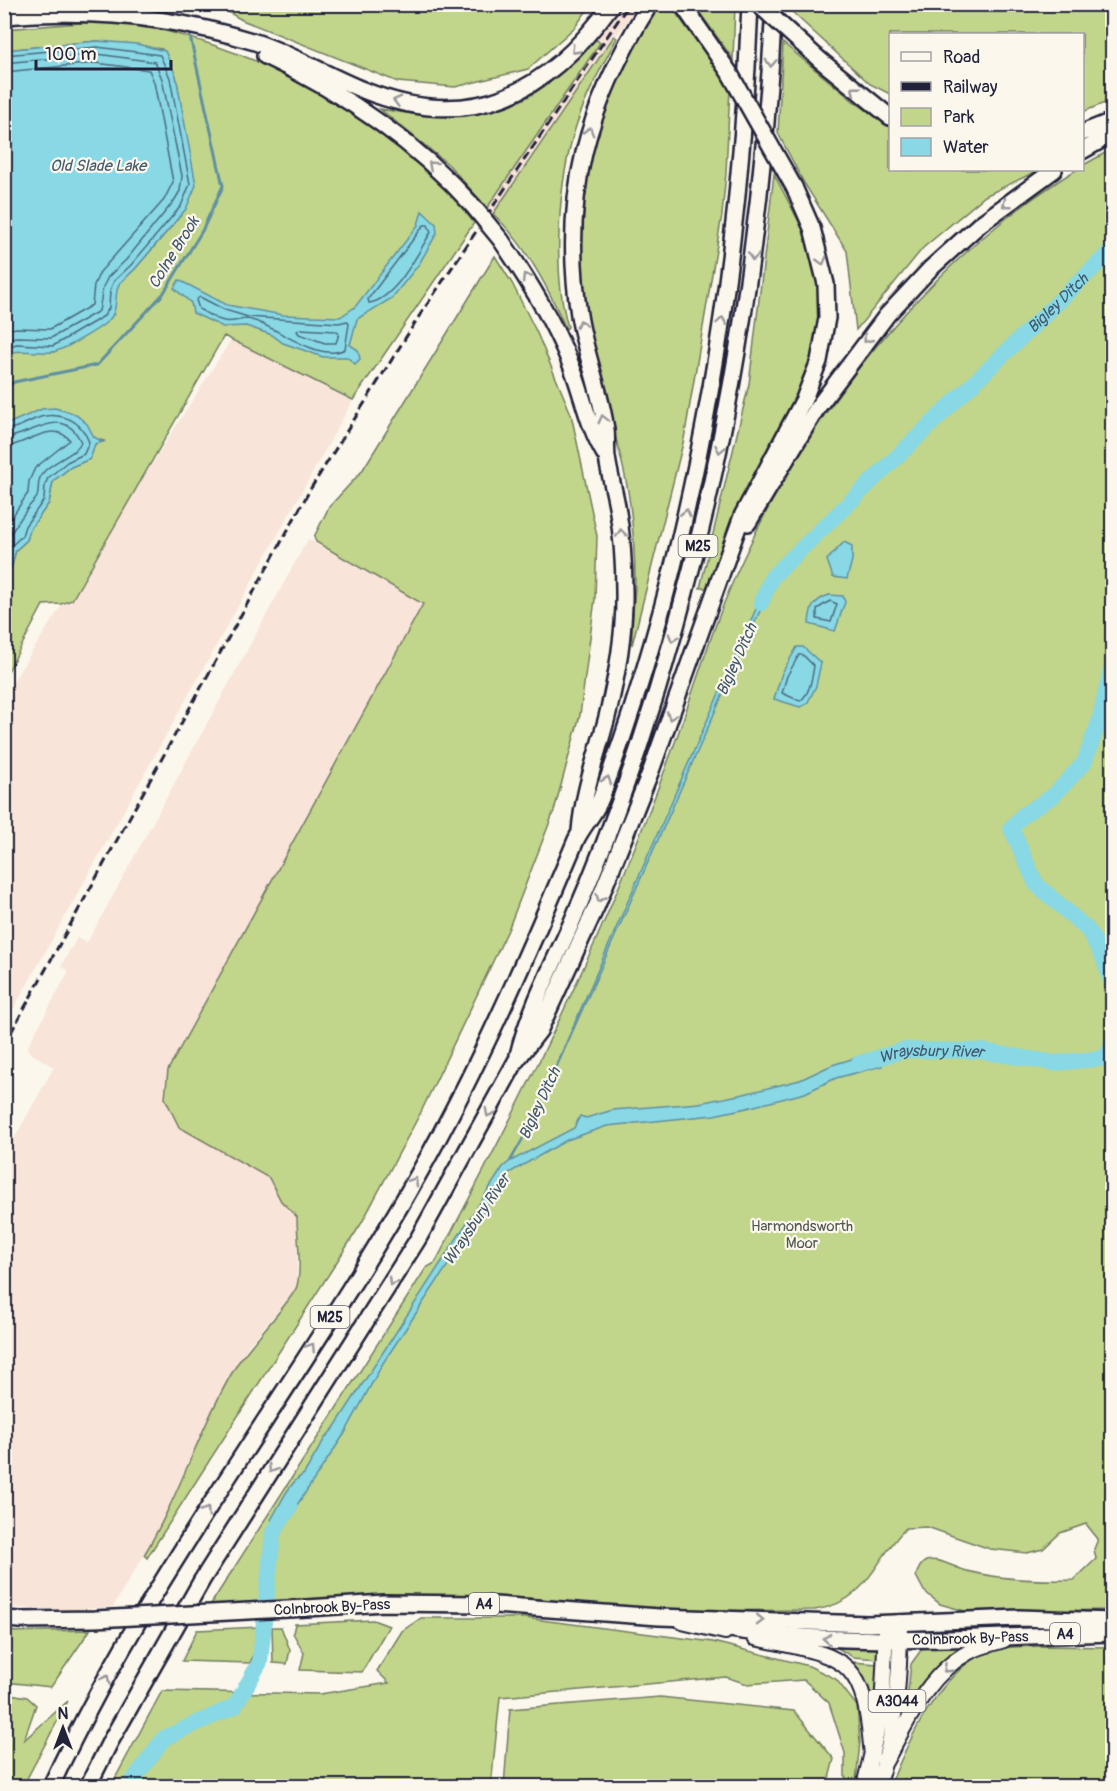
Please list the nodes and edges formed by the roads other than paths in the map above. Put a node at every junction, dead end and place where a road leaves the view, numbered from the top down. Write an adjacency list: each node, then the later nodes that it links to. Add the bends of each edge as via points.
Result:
1 (612, 4): 8 (highway, one-way to 8, via 573,52 547,75 511,95 457,107 432,108 391,100 269,47)
2 (650, 4): 15 (highway, one-way to 2, via 606,429 579,316 573,268 574,215 584,154 601,95)
3 (682, 4): 16 (highway, one-way to 16, bridge, via 733,79 794,187 824,270 824,340 811,383 748,502)
4 (750, 4): 17 (highway, M25, one-way to 4, via 599,802 640,680 683,526 704,429 725,297 741,155)
5 (758, 4): 9 (highway, one-way to 5, bridge)
6 (774, 4): 18 (highway, M25, one-way to 18, via 750,281 710,498 677,624 637,751 585,890 524,1029)
7 (4, 16): 8 (highway, via 118,13 169,20)
8 (227, 35): 15 (highway, one-way to 8, bridge, via 596,440 554,327 525,275 473,206 426,159 373,117 304,75 230,41)
9 (889, 115)
10 (1113, 121): 11 (highway)
11 (1084, 133)
12 (1113, 134): 13 (highway)
13 (1084, 150)
14 (1053, 171): 16 (highway, one-way to 16, via 980,224 887,315 817,408)
15 (607, 458): 17 (highway, one-way to 15, via 582,802 607,715 622,635 622,542)
16 (734, 543): 18 (highway, one-way to 18, via 597,905 539,1031)
17 (580, 831): 27 (highway, M25, one-way to 17, via 123,1648 187,1541 416,1178 527,960)
18 (516, 1061): 28 (highway, M25, one-way to 28, via 418,1239 180,1617)
19 (659, 1617): 20 (highway, Colnbrook By-Pass / A4, bridge, via 481,1604 384,1603 95,1619); 22 (highway, A4, one-way to 22); 25 (highway, A4, one-way to 19, via 769,1635); 26 (main road, via 820,1652 837,1660 854,1675 864,1696)
20 (4, 1619)
21 (1113, 1621): 22 (highway, Colnbrook By-Pass / A4, via 1019,1618)
22 (893, 1623): 25 (main road, A3044)
23 (1113, 1633): 24 (highway, Colnbrook By-Pass / A4)
24 (1018, 1636): 25 (highway, Colnbrook By-Pass / A4); 26 (main road, one-way to 26, via 968,1653 940,1674)
25 (893, 1640): 26 (main road, A3044, via 901,1663 897,1710)
26 (879, 1760): 29 (main road, A3044); 30 (main road, A3044)
27 (51, 1786)
28 (88, 1786)
29 (864, 1786)
30 (877, 1786)

